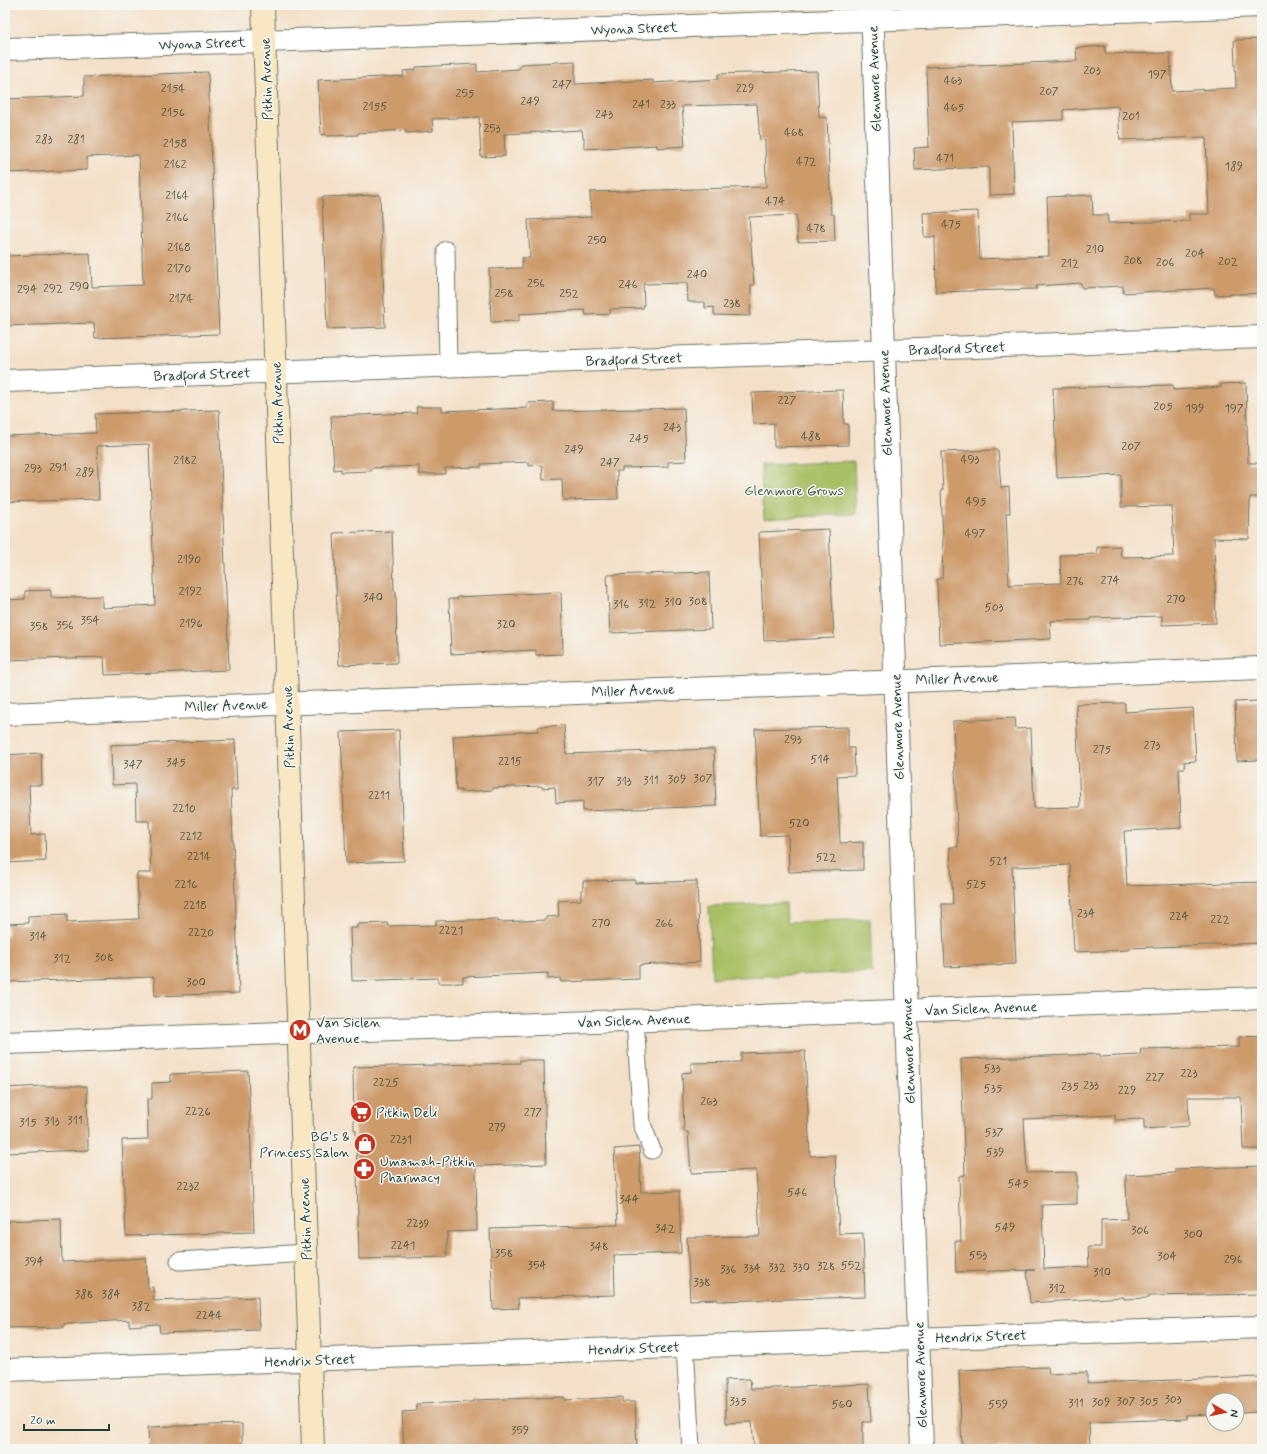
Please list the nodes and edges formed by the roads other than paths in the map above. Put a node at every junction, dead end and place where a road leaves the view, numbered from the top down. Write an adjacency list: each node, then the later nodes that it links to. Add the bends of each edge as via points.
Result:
1 (263, 5): 4 (street, Pitkin Avenue)
2 (1262, 6): 3 (street, Wyona Street)
3 (872, 12): 4 (street, Wyona Street); 8 (street, Glenmore Avenue)
4 (264, 41): 5 (street, Wyona Street); 10 (street, Pitkin Avenue)
5 (5, 49)
6 (446, 250): 9 (lane)
7 (1262, 337): 8 (street, Bradford Street)
8 (883, 350): 9 (street, Bradford Street); 13 (street, Glenmore Avenue)
9 (448, 366): 10 (street, Bradford Street)
10 (276, 372): 11 (street, Bradford Street); 14 (street, Pitkin Avenue)
11 (5, 381)
12 (1262, 668): 13 (street, Miller Avenue)
13 (896, 680): 14 (street, Miller Avenue); 17 (street, Glenmore Avenue)
14 (287, 703): 15 (street, Miller Avenue); 19 (street, Pitkin Avenue)
15 (5, 714)
16 (1262, 998): 17 (street, Van Siclen Avenue)
17 (906, 1011): 18 (street, Van Siclen Avenue); 25 (street, Glenmore Avenue)
18 (635, 1020): 19 (street, Van Siclen Avenue); 21 (lane, via 642,1124)
19 (299, 1032): 20 (street, Van Siclen Avenue); 22 (street, Pitkin Avenue)
20 (5, 1043)
21 (652, 1150)
22 (306, 1253): 23 (lane); 27 (street, Pitkin Avenue)
23 (179, 1261)
24 (1262, 1327): 25 (street, Hendrix Street)
25 (919, 1338): 26 (street, Hendrix Street); 31 (street, Glenmore Avenue)
26 (685, 1346): 27 (street, Hendrix Street); 30 (lane)
27 (310, 1360): 28 (street, Hendrix Street); 29 (street, Pitkin Avenue)
28 (5, 1370)
29 (313, 1449)
30 (691, 1449)
31 (922, 1449)

